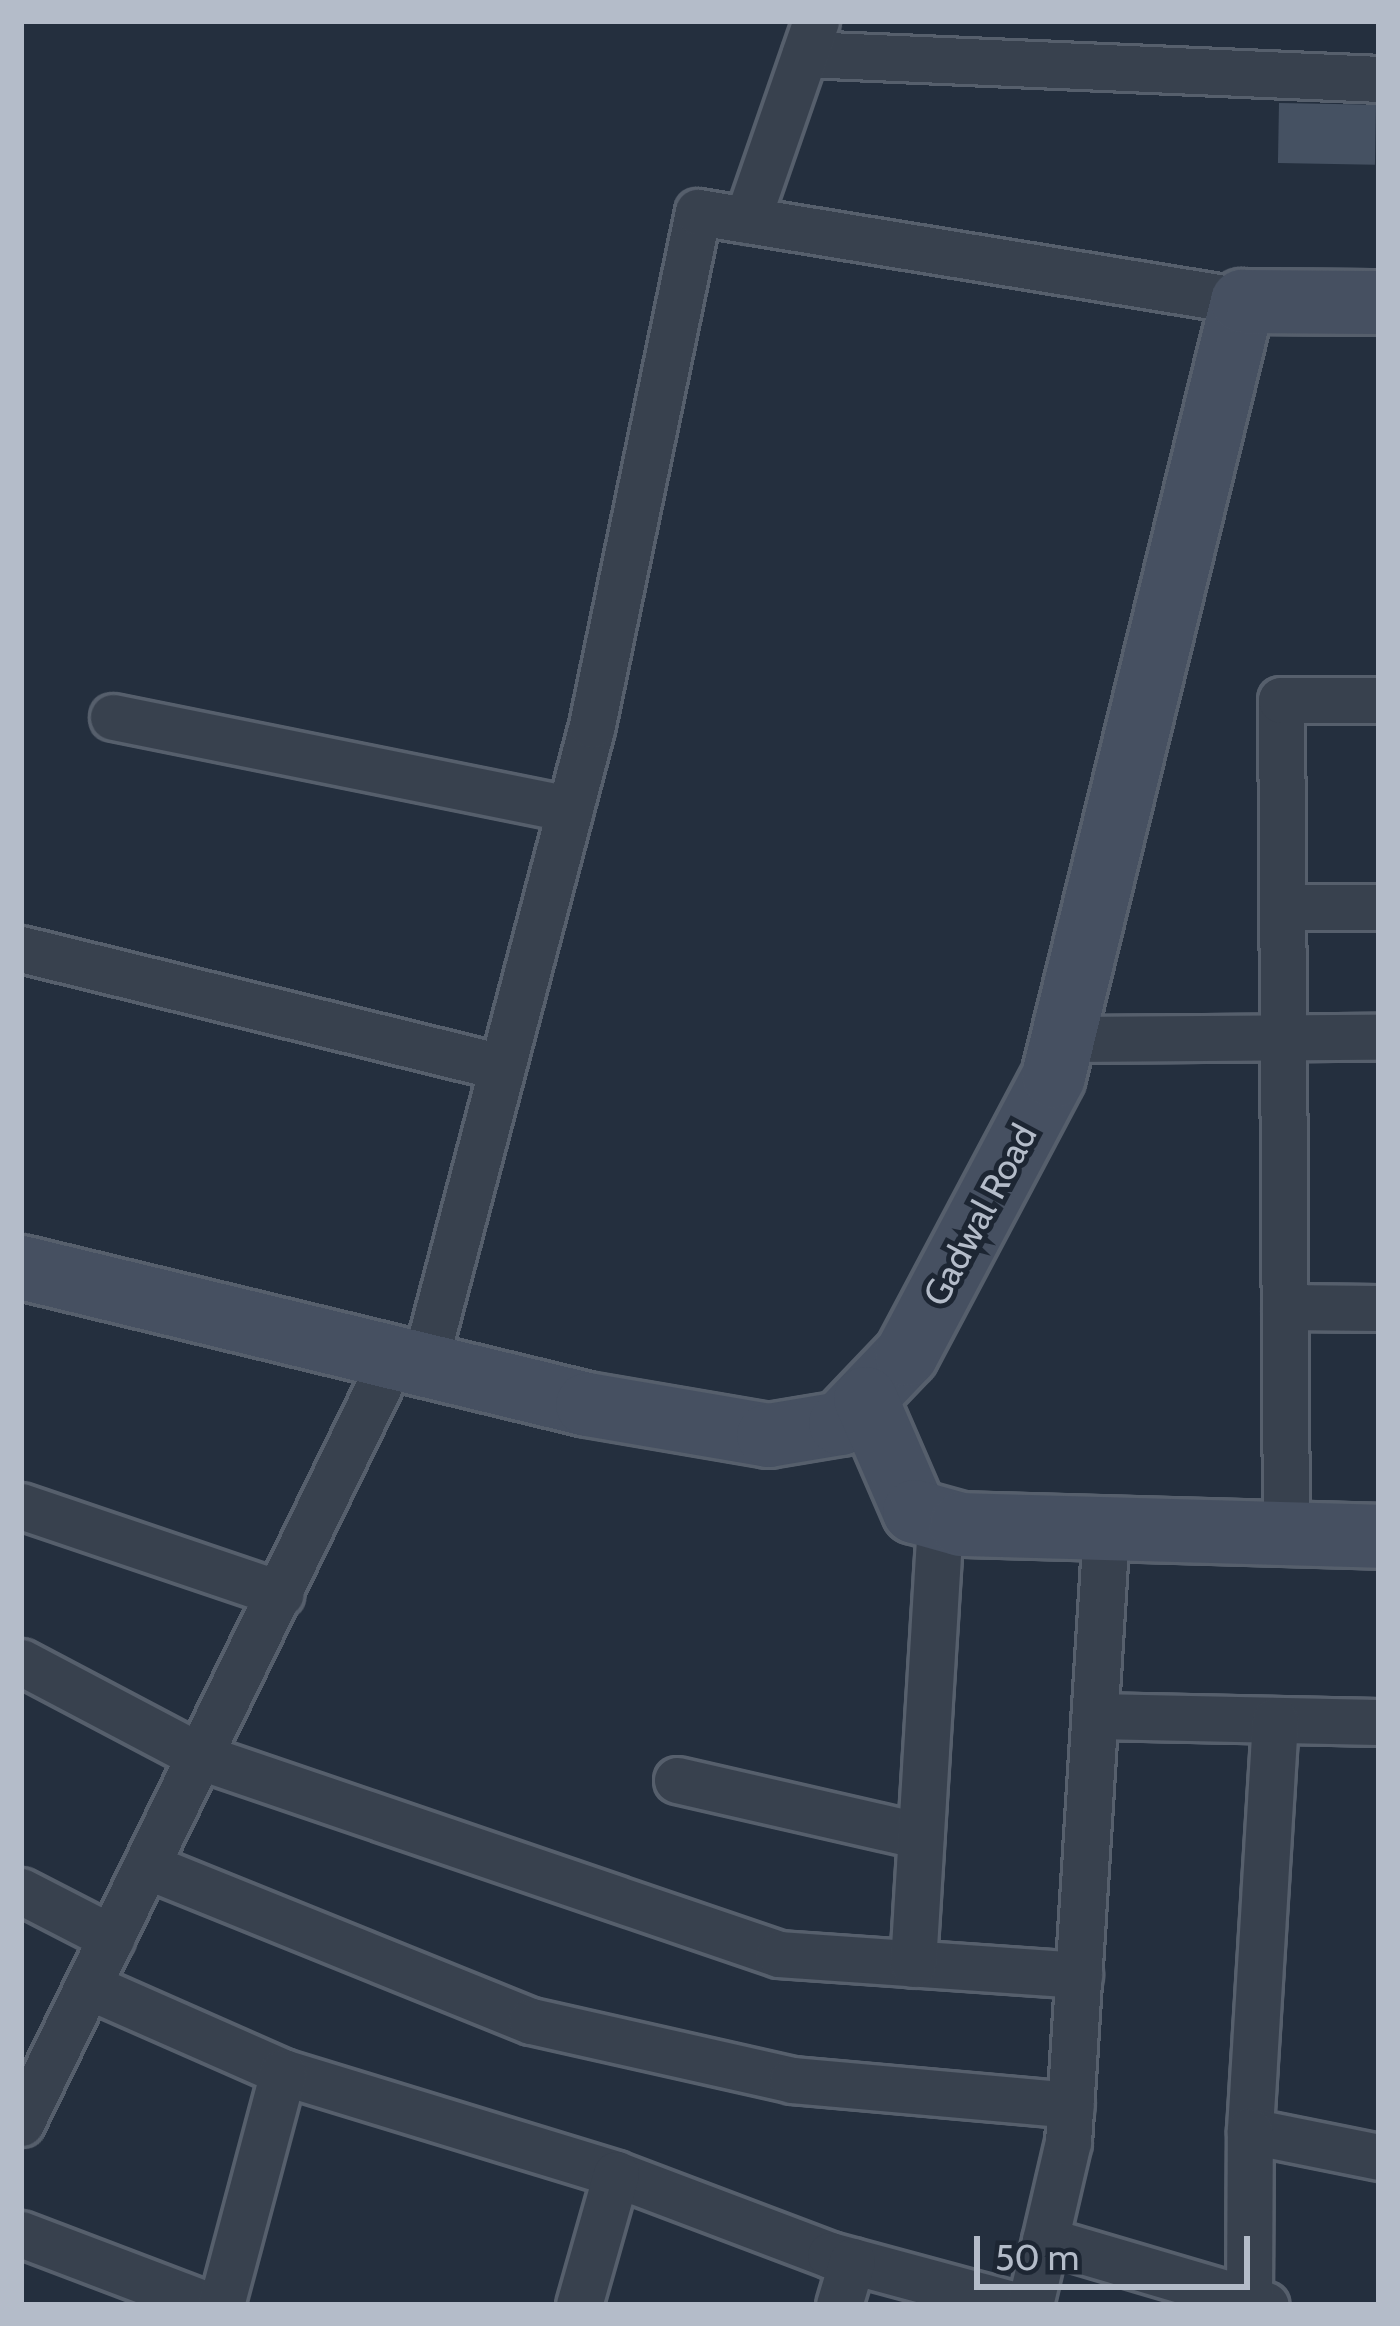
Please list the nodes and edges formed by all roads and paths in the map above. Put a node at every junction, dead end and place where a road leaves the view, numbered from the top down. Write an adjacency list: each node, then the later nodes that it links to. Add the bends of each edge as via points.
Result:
1 (810, 37): 2 (street); 3 (street)
2 (1379, 79)
3 (747, 220): 4 (street); 8 (street, via 698,212)
4 (1242, 301): 5 (street); 14 (street, Gadwal Road)
5 (1379, 302)
6 (1379, 700): 10 (street, via 1282,700)
7 (112, 716): 8 (street)
8 (570, 809): 15 (street)
9 (1379, 907): 10 (street)
10 (1282, 908): 12 (street)
11 (21, 949): 15 (street)
12 (1283, 1036): 13 (street); 14 (street); 17 (street)
13 (1379, 1037)
14 (1061, 1039): 20 (street, Gadwal Road, via 1053,1076 906,1354)
15 (502, 1067): 19 (street)
16 (21, 1267): 19 (street, Gadwal Road)
17 (1285, 1307): 18 (street); 24 (street)
18 (1379, 1308)
19 (409, 1361): 20 (street, Gadwal Road, via 587,1405 768,1435 840,1423); 26 (street)
20 (865, 1398): 22 (street, via 914,1511)
21 (21, 1506): 26 (street)
22 (940, 1518): 23 (street); 33 (street)
23 (1106, 1529): 24 (street); 28 (street)
24 (1286, 1535): 25 (street)
25 (1379, 1536)
26 (281, 1594): 31 (street)
27 (21, 1662): 31 (street)
28 (1095, 1716): 29 (street); 38 (street)
29 (1276, 1720): 30 (street); 43 (street)
30 (1379, 1722)
31 (201, 1757): 34 (street); 37 (street, via 778,1954)
32 (677, 1780): 33 (street)
33 (921, 1836): 37 (street)
34 (147, 1866): 36 (street); 41 (street, via 531,2021 792,2080)
35 (21, 1891): 36 (street)
36 (112, 1938): 39 (street)
37 (913, 1964): 38 (street)
38 (1079, 1975): 41 (street)
39 (88, 1986): 40 (street); 42 (street)
40 (283, 2072): 45 (street); 51 (street)
41 (1071, 2104): 47 (street)
42 (21, 2122)
43 (1250, 2131): 44 (street); 49 (street)
44 (1379, 2157)
45 (616, 2174): 48 (street); 52 (street)
46 (21, 2234): 50 (street)
47 (1046, 2240): 49 (street); 55 (street)
48 (852, 2261): 53 (street); 54 (street)
49 (1257, 2302)
50 (208, 2305)
51 (221, 2305)
52 (579, 2305)
53 (838, 2305)
54 (1015, 2305)
55 (1030, 2305)

